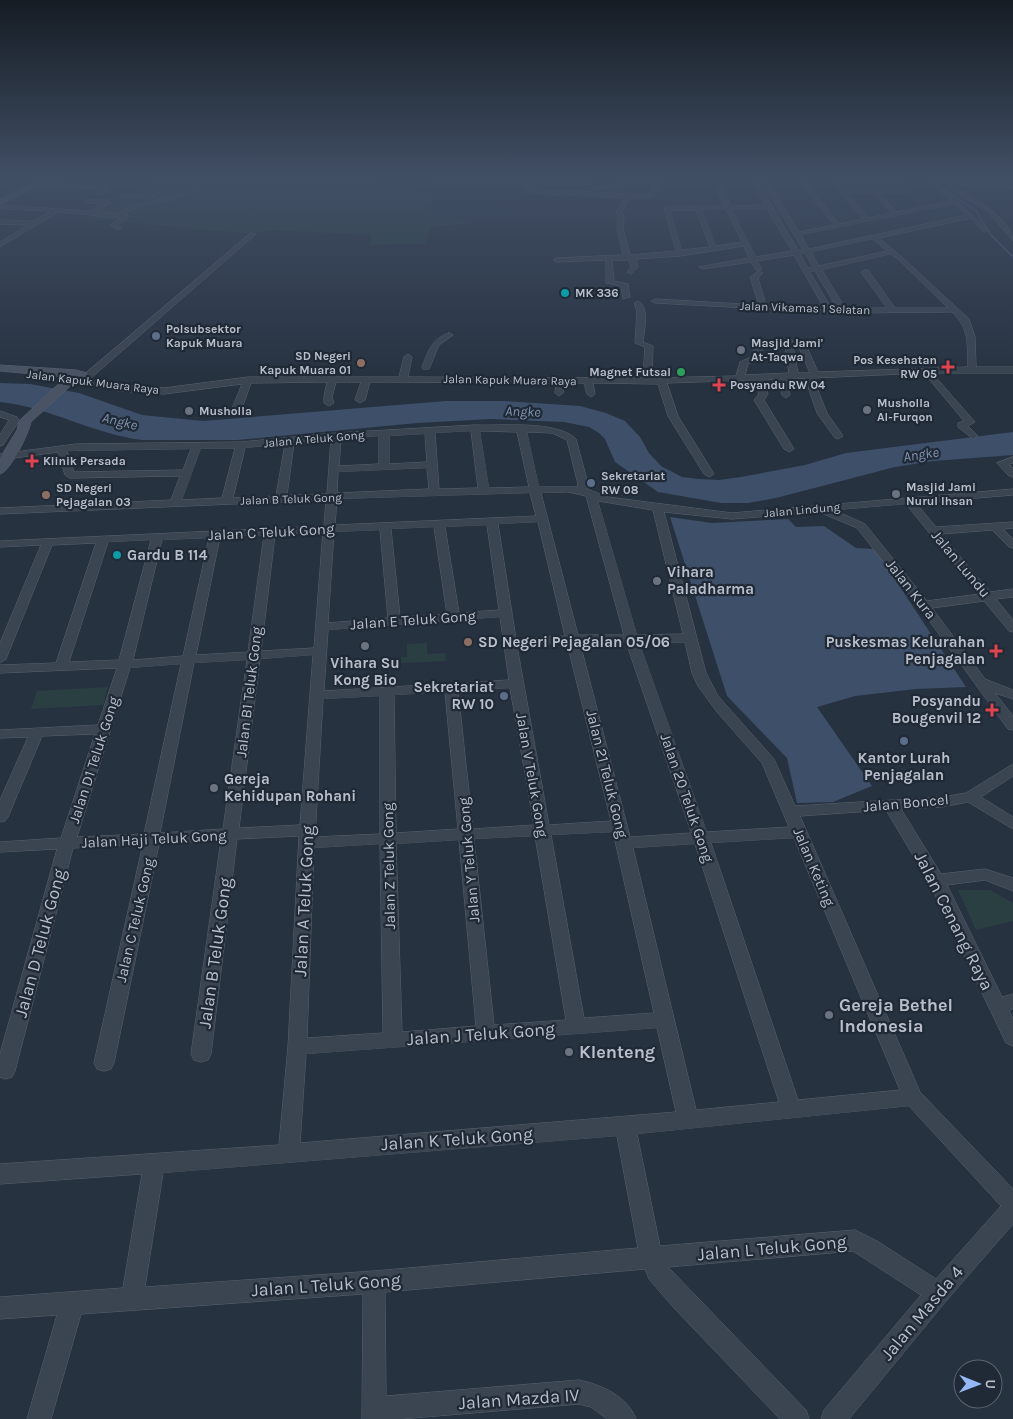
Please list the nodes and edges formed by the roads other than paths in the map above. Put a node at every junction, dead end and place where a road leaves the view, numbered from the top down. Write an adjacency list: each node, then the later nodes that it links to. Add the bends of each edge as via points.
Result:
1 (239, 245): 54 (street)
2 (627, 245): 15 (street)
3 (677, 245): 14 (street)
4 (713, 245): 11 (street)
5 (737, 245): 11 (street)
6 (746, 245): 18 (street)
7 (797, 245): 12 (street)
8 (800, 245): 12 (street)
9 (833, 245): 12 (street)
10 (884, 245): 13 (street)
11 (714, 249): 14 (street)
12 (801, 251): 18 (street); 23 (street); 23 (street)
13 (893, 252): 16 (street); 19 (street)
14 (680, 254): 15 (street)
15 (630, 258): 17 (street); 24 (street, via 636,267)
16 (868, 258): 19 (street); 21 (street)
17 (609, 259): 20 (street); 25 (street, via 610,283 624,284)
18 (753, 259): 22 (street); 28 (street, via 758,271 754,278)
19 (901, 259): 31 (street)
20 (556, 260)
21 (856, 261): 23 (street); 30 (street)
22 (702, 267)
23 (813, 270): 29 (street); 29 (street)
24 (631, 272)
25 (626, 297)
26 (656, 301): 28 (street, Jalan Vikamas 1 Selatan)
27 (638, 303): 55 (street, via 641,312 639,343 649,346)
28 (763, 307): 29 (street, Jalan Vikamas 1 Selatan)
29 (836, 310): 30 (street, Jalan Vikamas 1 Selatan)
30 (893, 310): 31 (street, Jalan Vikamas 1 Selatan)
31 (956, 310): 39 (street, via 966,321 971,337)
32 (137, 322): 54 (street)
33 (449, 335): 38 (street, via 434,345)
34 (788, 340): 45 (street)
35 (760, 343): 46 (street, via 755,359 744,362)
36 (801, 343): 43 (street)
37 (408, 357): 48 (street)
38 (426, 367)
39 (972, 369): 41 (street, Jalan Kapuk Muara Raya); 42 (street, Jalan Kapuk Muara Raya)
40 (0, 370): 54 (main road, Jalan Kapuk Muara Raya)
41 (1013, 370)
42 (926, 371): 43 (street, Jalan Kapuk Muara Raya); 70 (street, via 970,422 961,425)
43 (812, 375): 45 (street, Jalan Kapuk Muara Raya); 69 (street, via 822,413)
44 (782, 376): 45 (street, Jalan Kapuk Muara Raya); 47 (street, Jalan Kapuk Muara Raya); 59 (street)
45 (794, 376)
46 (740, 378): 47 (street, Jalan Kapuk Muara Raya); 56 (street, Jalan Kapuk Muara Raya)
47 (758, 378): 76 (street, via 764,394 759,400)
48 (404, 379): 51 (street, Jalan Kapuk Muara Raya); 52 (street, Jalan Kapuk Muara Raya)
49 (248, 380): 50 (street, Jalan Kapuk Muara Raya); 54 (street, Jalan Kapuk Muara Raya, via 187,390 150,391); 62 (street)
50 (332, 380): 51 (street, Jalan Kapuk Muara Raya); 61 (street)
51 (366, 380): 60 (street)
52 (561, 380): 53 (street, Jalan Kapuk Muara Raya); 57 (street)
53 (588, 380): 55 (street, Jalan Kapuk Muara Raya); 58 (street)
54 (75, 381): 77 (main road, via 35,418)
55 (647, 381): 56 (street, Jalan Kapuk Muara Raya)
56 (662, 381): 84 (street, via 673,416)
57 (559, 393)
58 (591, 394)
59 (786, 395)
60 (360, 400)
61 (329, 404)
62 (236, 411)
63 (0, 414): 72 (street, via 14,419)
64 (475, 428): 65 (street, Jalan A Teluk Gong); 66 (street, Jalan A Teluk Gong); 87 (street)
65 (521, 428): 86 (street, Jalan 21 Teluk Gong); 90 (street, Jalan A Teluk Gong, via 554,430 572,438)
66 (430, 430): 67 (street, Jalan A Teluk Gong); 79 (street)
67 (384, 433): 68 (street, Jalan A Teluk Gong); 80 (street)
68 (336, 436): 71 (street, Jalan A Teluk Gong); 81 (street, Jalan A Teluk Gong)
69 (838, 436)
70 (973, 436)
71 (290, 440): 73 (street, Jalan A Teluk Gong); 92 (street)
72 (0, 443)
73 (241, 445): 74 (street, Jalan A Teluk Gong); 94 (street)
74 (197, 446): 75 (street, Jalan A Teluk Gong); 83 (street)
75 (61, 448): 77 (street, Jalan A Teluk Gong); 83 (street, via 70,475)
76 (789, 449)
77 (4, 456): 82 (main road)
78 (1013, 460): 85 (street, via 1002,463)
79 (432, 465): 80 (street); 88 (street)
80 (384, 467): 81 (street)
81 (334, 469): 91 (street, Jalan A Teluk Gong)
82 (0, 470)
83 (186, 473): 95 (street)
84 (709, 474)
85 (1013, 474)
86 (535, 490): 87 (street, Jalan B Teluk Gong); 90 (street, Jalan B Teluk Gong); 100 (street, Jalan 21 Teluk Gong)
87 (484, 491): 88 (street, Jalan B Teluk Gong)
88 (434, 492): 91 (street, Jalan B Teluk Gong)
89 (1013, 492): 93 (street, Jalan Lindung)
90 (586, 494): 97 (street, Jalan Lindung); 124 (street, Jalan 20 Teluk Gong)
91 (331, 497): 92 (street, Jalan B Teluk Gong); 107 (street, Jalan A Teluk Gong)
92 (281, 499): 94 (street, Jalan B Teluk Gong)
93 (908, 500): 96 (street, Jalan Lindung); 108 (street, Jalan Lundu)
94 (227, 501): 95 (street, Jalan B Teluk Gong)
95 (175, 504): 99 (street, Jalan B Teluk Gong)
96 (876, 504): 98 (street, Jalan Lindung); 104 (street, via 862,519)
97 (658, 508): 98 (street, Jalan Lindung, via 732,516); 125 (street, Jalan Keting)
98 (822, 508): 104 (street, Jalan Kura)
99 (0, 511)
100 (542, 519): 101 (street, Jalan C Teluk Gong); 126 (street, Jalan 21 Teluk Gong)
101 (492, 522): 102 (street, Jalan C Teluk Gong); 119 (street, Jalan V Teluk Gong)
102 (439, 525): 106 (street, Jalan C Teluk Gong); 120 (street)
103 (1013, 525): 105 (street)
104 (861, 526): 118 (street, Jalan Kura)
105 (995, 526): 108 (street); 115 (street)
106 (385, 528): 107 (street, Jalan C Teluk Gong); 121 (street)
107 (329, 529): 109 (street, Jalan C Teluk Gong); 122 (street, Jalan A Teluk Gong)
108 (933, 530): 117 (street, Jalan Lundu)
109 (270, 532): 110 (street, Jalan C Teluk Gong); 129 (street, Jalan B1 Teluk Gong)
110 (215, 535): 111 (street, Jalan C Teluk Gong); 131 (street, Jalan C Teluk Gong)
111 (158, 537): 112 (street, Jalan C Teluk Gong); 134 (street)
112 (103, 540): 113 (street, Jalan C Teluk Gong); 132 (street)
113 (48, 542): 114 (street, Jalan C Teluk Gong); 130 (street)
114 (0, 544)
115 (1013, 546)
116 (1013, 593): 117 (street)
117 (988, 597): 118 (street); 123 (street, Jalan Lundu)
118 (924, 605): 135 (street, Jalan Kura)
119 (506, 613): 120 (street, Jalan E Teluk Gong); 127 (street, Jalan V Teluk Gong)
120 (454, 617): 121 (street, Jalan E Teluk Gong)
121 (394, 621): 122 (street, Jalan E Teluk Gong)
122 (321, 627): 128 (street, Jalan A Teluk Gong)
123 (1013, 628)
124 (631, 638): 125 (street); 126 (street); 157 (street, Jalan 20 Teluk Gong)
125 (691, 638): 148 (street, Jalan Keting, via 705,687 715,703 761,750)
126 (573, 639): 127 (street); 151 (street, Jalan 21 Teluk Gong)
127 (510, 643): 136 (street, Jalan V Teluk Gong)
128 (320, 651): 129 (street); 139 (street, Jalan A Teluk Gong)
129 (253, 656): 131 (street); 160 (street, Jalan B1 Teluk Gong)
130 (0, 659)
131 (189, 660): 134 (street); 158 (street, Jalan C Teluk Gong, via 152,830)
132 (61, 667): 133 (street); 134 (street)
133 (0, 669)
134 (123, 670): 142 (street, Jalan D1 Teluk Gong)
135 (980, 682): 140 (street); 141 (street, Jalan Kura)
136 (516, 684): 137 (street); 152 (street, Jalan V Teluk Gong)
137 (451, 687): 138 (street); 154 (street, Jalan Y Teluk Gong)
138 (387, 691): 139 (street); 156 (street, Jalan Z Teluk Gong)
139 (317, 695): 155 (street, Jalan A Teluk Gong)
140 (1013, 695)
141 (1013, 726)
142 (103, 729): 143 (street); 159 (street, Jalan D1 Teluk Gong)
143 (36, 732): 144 (street); 149 (street)
144 (0, 734)
145 (1013, 769): 146 (street, Jalan Boncel)
146 (970, 796): 147 (street, Jalan Boncel); 150 (street)
147 (891, 806): 148 (street, Jalan Boncel); 163 (street, Jalan Cenang Raya)
148 (790, 811): 153 (street, Jalan Keting)
149 (0, 817)
150 (1013, 824)
151 (620, 826): 152 (street, Jalan Haji Teluk Gong); 161 (street, Jalan 21 Teluk Gong)
152 (543, 831): 154 (street, Jalan Haji Teluk Gong); 167 (street, Jalan V Teluk Gong)
153 (798, 832): 157 (street); 175 (street, Jalan Keting)
154 (466, 835): 156 (street, Jalan Haji Teluk Gong); 168 (street, Jalan Y Teluk Gong)
155 (307, 837): 156 (street, Jalan Haji Teluk Gong); 160 (street, Jalan Haji Teluk Gong); 171 (street, Jalan A Teluk Gong)
156 (388, 838): 170 (street, Jalan Z Teluk Gong)
157 (701, 838): 161 (street); 176 (street, Jalan 20 Teluk Gong)
158 (153, 839): 159 (street, Jalan Haji Teluk Gong); 160 (street, Jalan Haji Teluk Gong); 173 (street, Jalan C Teluk Gong)
159 (66, 843): 162 (street, Jalan Haji Teluk Gong); 174 (street, Jalan D Teluk Gong)
160 (230, 843): 172 (street, Jalan B Teluk Gong)
161 (624, 843): 166 (street, Jalan 21 Teluk Gong)
162 (0, 847)
163 (937, 881): 164 (street, via 990,874); 165 (street, Jalan Cenang Raya)
164 (1013, 885)
165 (1005, 1004): 169 (street, Jalan Cenang Raya)
166 (666, 1020): 167 (street, Jalan J Teluk Gong); 177 (street, Jalan 21 Teluk Gong)
167 (575, 1027): 168 (street, Jalan J Teluk Gong)
168 (486, 1034): 170 (street, Jalan J Teluk Gong)
169 (1013, 1038)
170 (393, 1040): 171 (street, Jalan J Teluk Gong)
171 (297, 1047): 179 (street, Jalan A Teluk Gong)
172 (201, 1054)
173 (104, 1063)
174 (5, 1071)
175 (913, 1097): 176 (street, Jalan K Teluk Gong); 182 (street, Jalan Keting)
176 (791, 1109): 177 (street, Jalan K Teluk Gong)
177 (688, 1120): 178 (street, Jalan K Teluk Gong)
178 (625, 1126): 179 (street, Jalan K Teluk Gong); 184 (street)
179 (289, 1152): 180 (street, Jalan K Teluk Gong)
180 (154, 1164): 181 (street, Jalan K Teluk Gong); 187 (street)
181 (0, 1174)
182 (1013, 1204)
183 (1013, 1208): 186 (street, Jalan Masda 4)
184 (651, 1258): 185 (street, Jalan L Teluk Gong); 186 (street, Jalan L Teluk Gong, via 855,1240); 193 (street, via 657,1271 682,1300)
185 (374, 1282): 187 (street, Jalan L Teluk Gong); 190 (street)
186 (938, 1294): 194 (street, Jalan Masda 4)
187 (132, 1300): 188 (street, Jalan L Teluk Gong)
188 (72, 1304): 189 (street, Jalan L Teluk Gong); 191 (street)
189 (0, 1308)
190 (374, 1414): 192 (street, Jalan Mazda IV, via 579,1392 598,1396)
191 (39, 1419)
192 (624, 1419)
193 (797, 1419)
194 (833, 1419)

